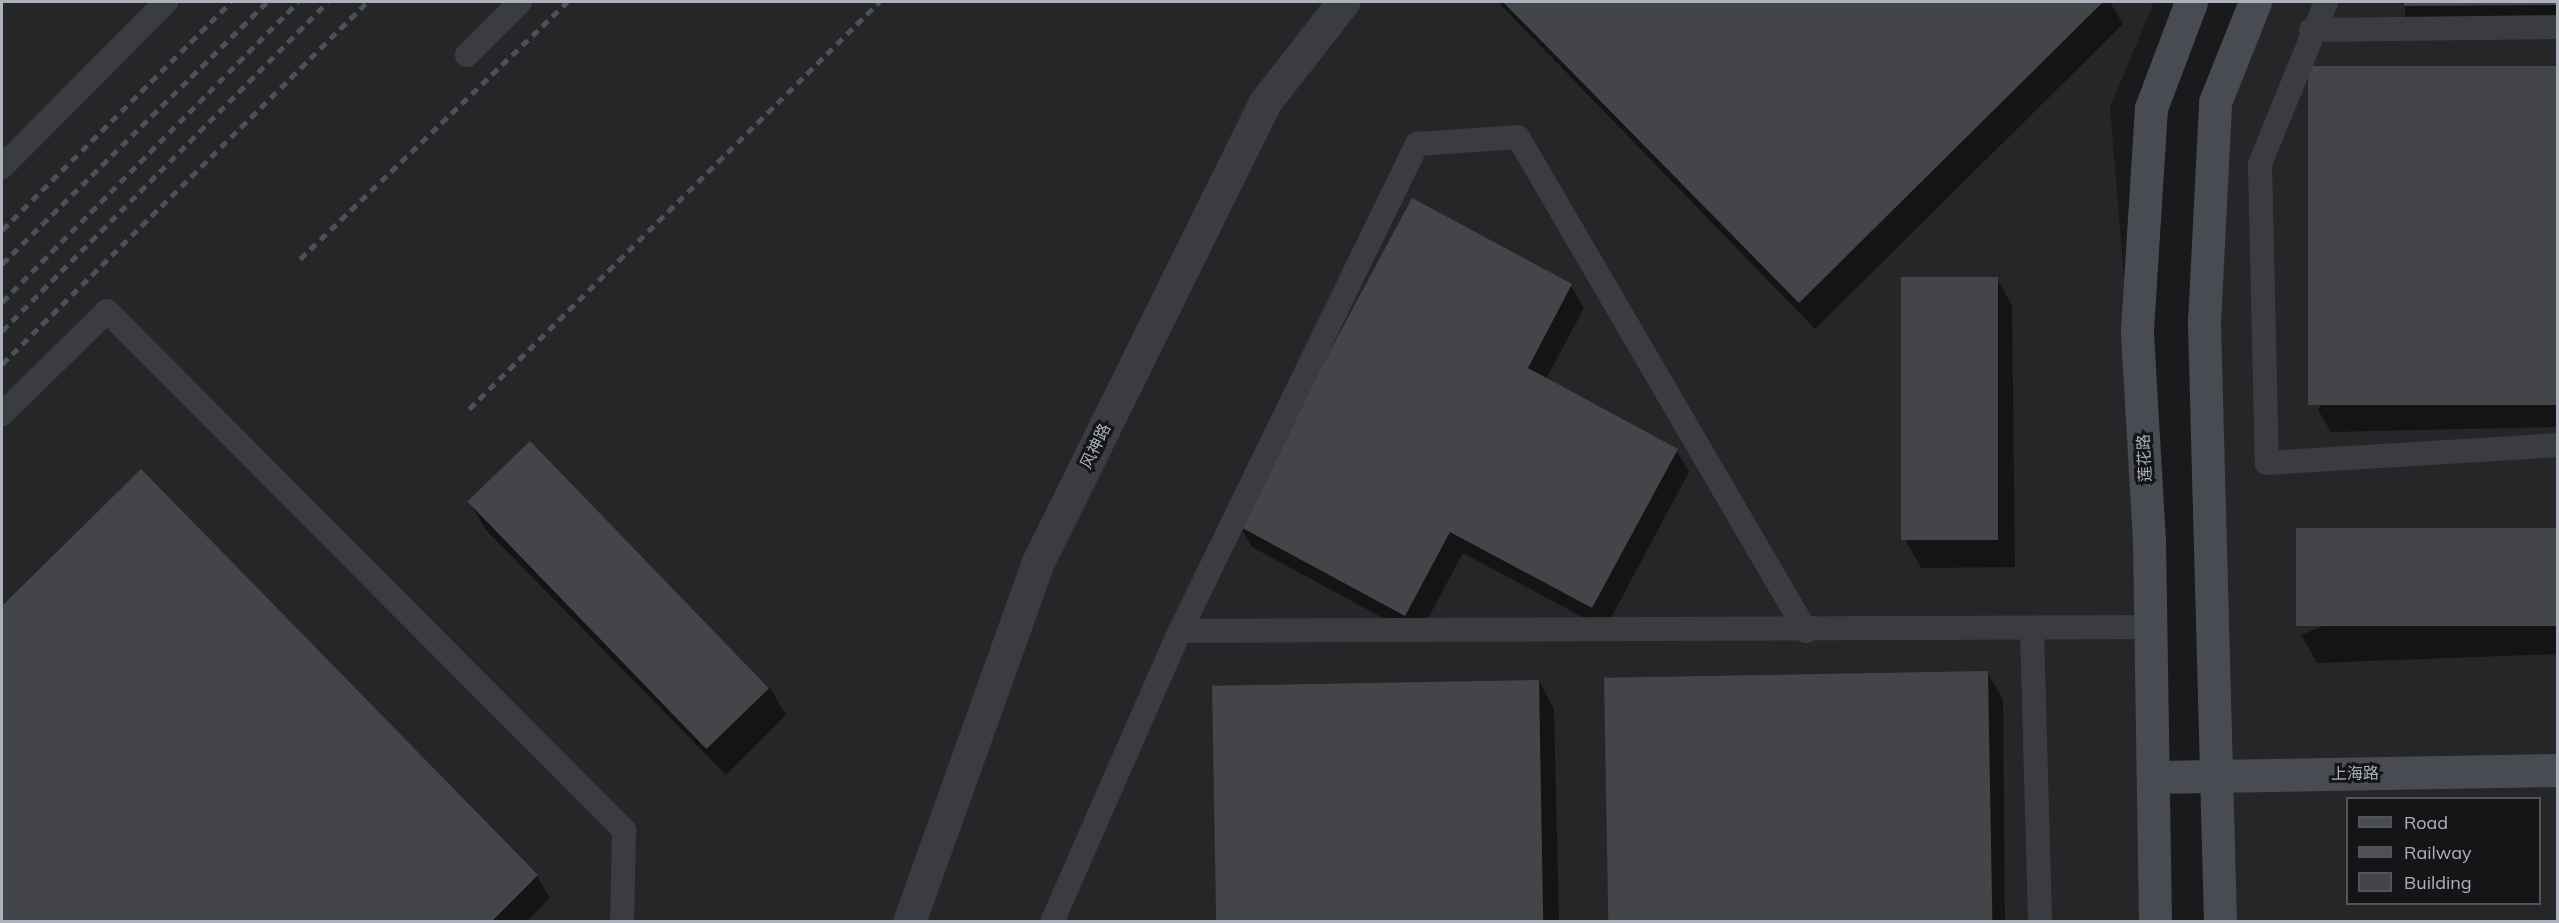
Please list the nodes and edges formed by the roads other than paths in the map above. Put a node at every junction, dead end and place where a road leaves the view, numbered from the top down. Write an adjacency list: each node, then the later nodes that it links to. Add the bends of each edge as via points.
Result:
1 (166, 2): 10 (lane)
2 (520, 2): 9 (lane)
3 (1343, 2): 21 (street, 风神路, via 1265,102 1038,564)
4 (2191, 2): 13 (street, 莲花路, via 2151,108 2137,330)
5 (2255, 2): 18 (street, via 2215,102 2204,322)
6 (2326, 2): 8 (lane)
7 (2558, 27): 8 (lane)
8 (2311, 30): 12 (lane, via 2260,164 2267,464)
9 (467, 55)
10 (2, 167)
11 (2, 414): 20 (lane, via 107,311 624,830)
12 (2558, 445)
13 (2150, 627): 15 (lane); 19 (street, 莲花路)
14 (1180, 631): 16 (lane); 16 (lane, via 1417,144 1518,137); 22 (lane)
15 (2032, 631): 16 (lane); 23 (lane)
16 (1806, 632)
17 (2558, 770): 18 (street, 上海路)
18 (2218, 775): 19 (street, 上海路); 25 (street)
19 (2153, 777): 24 (street, 莲花路)
20 (622, 921)
21 (909, 921)
22 (1052, 921)
23 (2040, 921)
24 (2155, 921)
25 (2220, 921)

